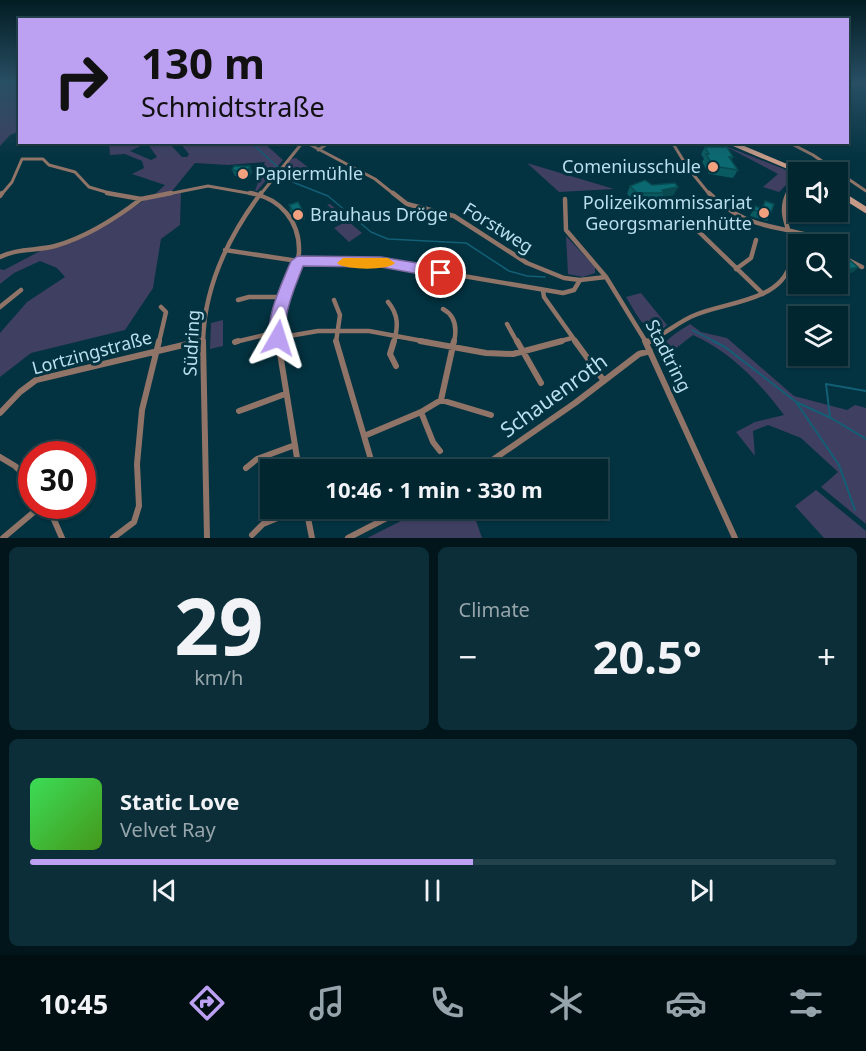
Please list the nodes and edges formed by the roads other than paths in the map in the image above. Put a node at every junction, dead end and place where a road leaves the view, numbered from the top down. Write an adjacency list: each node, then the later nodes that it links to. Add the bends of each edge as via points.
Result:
1 (302, 144): 13 (street, Südring)
2 (308, 144): 7 (street, Forstweg)
3 (327, 144): 7 (street)
4 (673, 144): 20 (street, via 695,180 720,202 749,221)
5 (733, 144): 9 (main road)
6 (792, 144): 8 (street)
7 (318, 150): 30 (street, Forstweg, via 375,179 407,204 454,216 527,263)
8 (824, 162)
9 (788, 169)
10 (848, 179): 11 (street)
11 (866, 191)
12 (788, 194): 20 (street, via 783,201)
13 (261, 195): 16 (street, via 208,186); 23 (street, Südring); 26 (street, via 289,215 295,229)
14 (0, 196): 16 (street, via 12,182 22,159 44,159 49,165 75,172 94,190)
15 (848, 198): 18 (main road)
16 (141, 199): 24 (street, via 66,242 45,248 18,248)
17 (565, 199): 29 (street, Stadtring, via 566,230)
18 (866, 209)
19 (693, 226): 28 (street)
20 (787, 230): 21 (street); 33 (street, via 792,254 789,269 779,284)
21 (808, 234)
22 (756, 240): 28 (street, via 749,261)
23 (225, 250): 26 (street); 46 (street, Südring, via 206,305)
24 (0, 257)
25 (848, 258): 27 (street)
26 (298, 261): 32 (street, via 381,262); 34 (street)
27 (862, 267)
28 (736, 269): 33 (street)
29 (606, 277): 30 (street, Forstweg); 48 (street, Stadtring)
30 (580, 280): 32 (street, via 574,291)
31 (21, 290): 38 (street)
32 (543, 291): 45 (street)
33 (763, 294): 48 (street, via 694,314)
34 (283, 297): 35 (street); 43 (street)
35 (238, 300)
36 (334, 300): 42 (street, via 340,315)
37 (388, 302): 44 (street, via 394,307 398,324)
38 (0, 307)
39 (161, 307): 50 (street, via 166,312)
40 (443, 309): 49 (street, via 449,312 457,328)
41 (507, 324): 52 (street)
42 (339, 330): 43 (street); 44 (street); 62 (street, via 336,341)
43 (277, 335): 47 (street); 56 (street)
44 (395, 336): 49 (street); 53 (street, via 390,354)
45 (572, 339): 52 (street); 54 (street)
46 (203, 340): 50 (street, Lortzingstraße); 80 (street, Südring)
47 (236, 342)
48 (646, 342): 51 (street, Stadtring)
49 (454, 347): 52 (street, via 486,353); 57 (street)
50 (156, 351): 60 (street, Lortzingstraße, via 36,380); 79 (street, via 142,410 137,464 139,506 134,522)
51 (650, 351): 54 (street, Schauenroth, via 639,354); 83 (street, Stadtring)
52 (524, 352): 55 (street)
53 (396, 366)
54 (604, 381): 68 (street, Schauenroth)
55 (541, 383)
56 (285, 394): 58 (street); 63 (street)
57 (441, 400): 59 (street); 61 (street)
58 (239, 411)
59 (422, 412): 62 (street); 64 (street)
60 (0, 413)
61 (490, 415)
62 (364, 436): 67 (street)
63 (295, 445): 66 (street); 69 (street, via 257,459)
64 (440, 451)
65 (0, 457): 70 (street)
66 (297, 459)
67 (371, 459)
68 (494, 459)
69 (246, 468)
70 (18, 469)
71 (26, 519): 77 (street)
72 (54, 519): 78 (street)
73 (276, 519): 76 (street)
74 (307, 519): 81 (street)
75 (385, 519): 82 (street)
76 (252, 535)
77 (3, 538)
78 (62, 538)
79 (113, 538)
80 (207, 538)
81 (312, 538)
82 (348, 538)
83 (735, 538)

